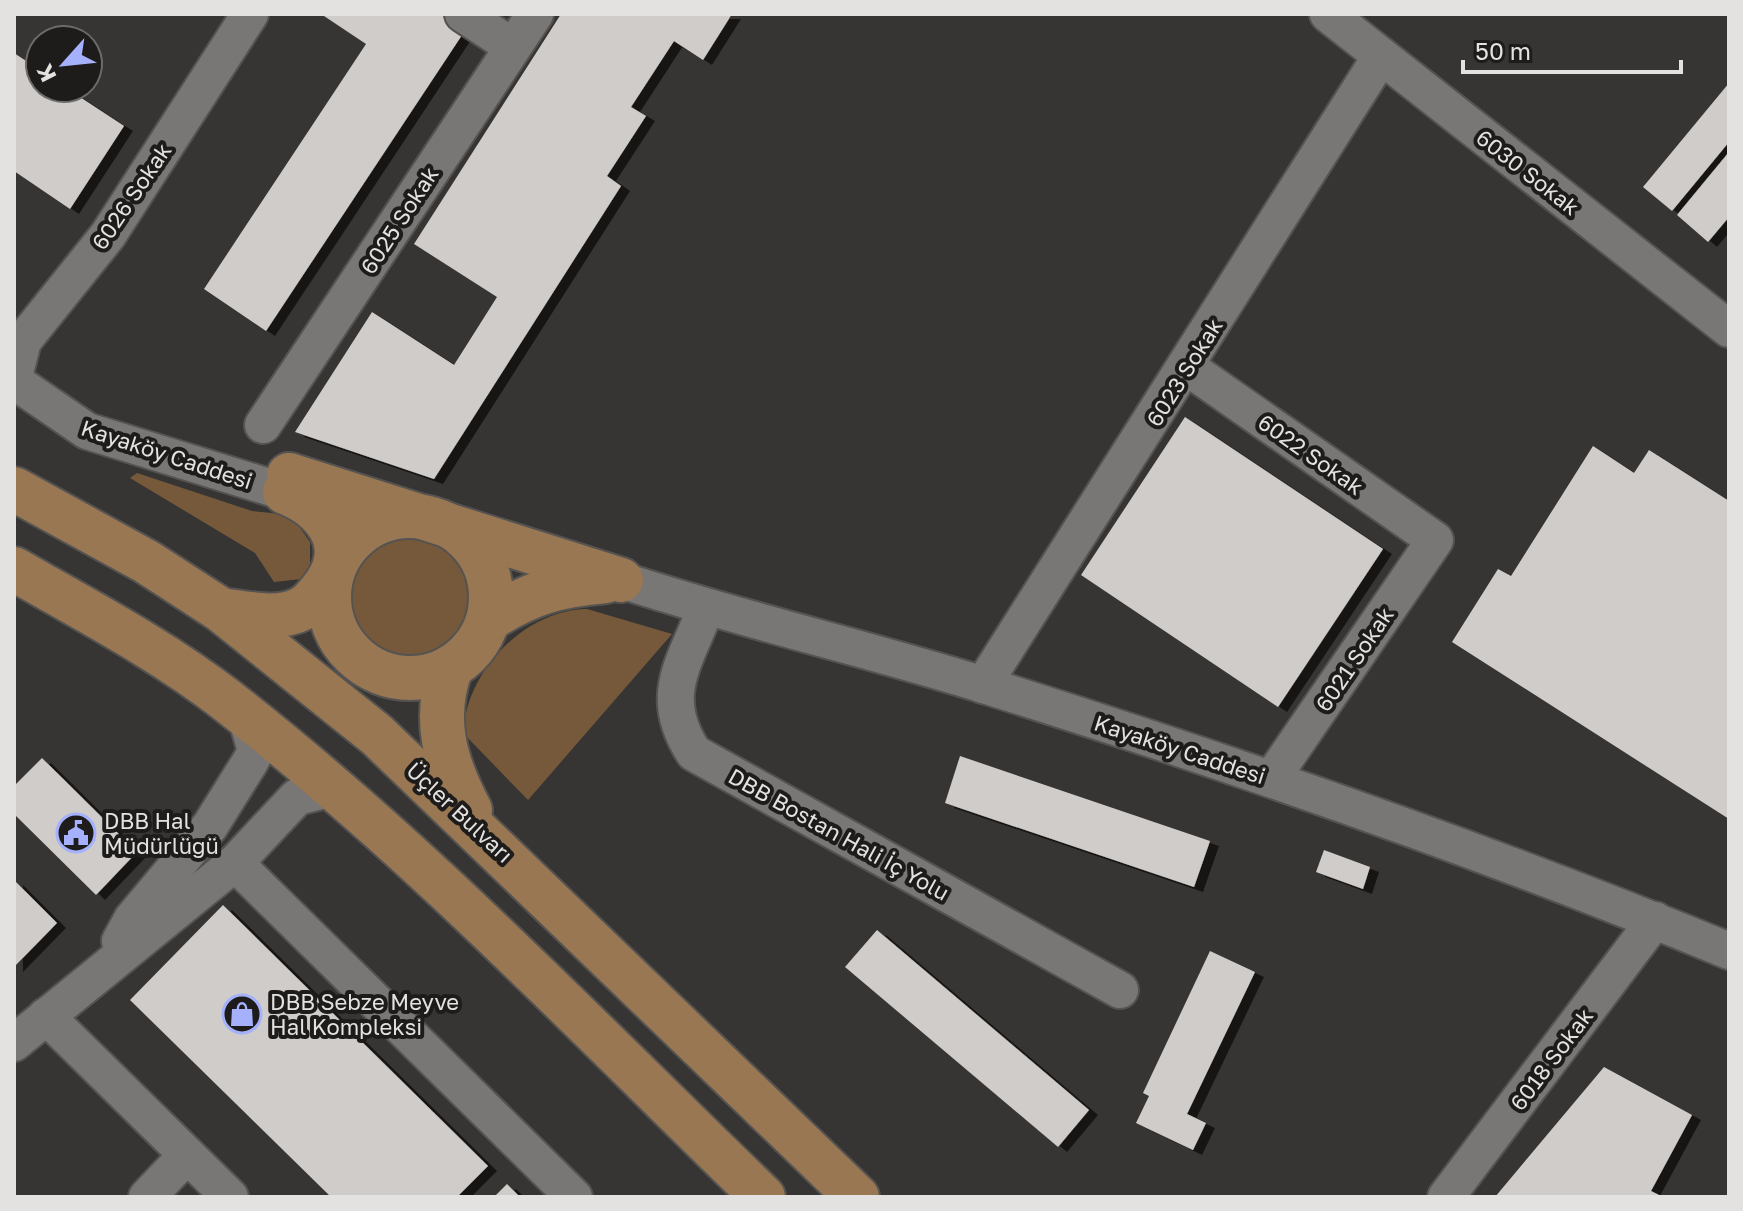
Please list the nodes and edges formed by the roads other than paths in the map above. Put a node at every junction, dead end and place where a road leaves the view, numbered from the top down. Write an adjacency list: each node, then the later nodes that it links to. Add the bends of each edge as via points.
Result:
1 (250, 14): 9 (street, 6026 Sokak, via 108,235 23,341)
2 (463, 14): 5 (street)
3 (535, 14): 5 (street, 6025 Sokak)
4 (1328, 14): 6 (street, 6030 Sokak)
5 (513, 47): 10 (street, 6025 Sokak)
6 (1381, 56): 7 (street, 6030 Sokak); 8 (street, 6023 Sokak)
7 (1729, 329)
8 (1187, 367): 14 (street, 6022 Sokak); 22 (street, 6023 Sokak)
9 (14, 379): 11 (street, Kayaköy Caddesi, via 87,431)
10 (263, 425)
11 (287, 484): 13 (main road); 15 (main road, via 326,519 336,537)
12 (14, 489): 19 (main road, Üçler Bulvarı, via 147,562)
13 (440, 522): 15 (main road, via 401,515 374,523 351,540); 17 (main road); 20 (main road, via 474,546 487,569 492,593)
14 (1435, 540): 24 (street, 6021 Sokak)
15 (336, 563): 19 (main road, via 322,589 300,610); 21 (main road, via 329,591 332,619 344,645 365,664 413,679)
16 (14, 569): 23 (main road, via 129,634)
17 (621, 580): 18 (street, Kayaköy Caddesi); 20 (main road, via 564,584)
18 (706, 608): 22 (street, Kayaköy Caddesi); 31 (street, DBB Bostan Hali İç Yolu, via 673,692 676,719 694,753)
19 (221, 610): 26 (main road, Üçler Bulvarı, via 377,735)
20 (489, 619): 21 (main road, via 478,642)
21 (451, 667): 26 (main road, via 440,715 443,742 458,787)
22 (983, 685): 24 (street, Kayaköy Caddesi)
23 (246, 716): 25 (main road); 30 (street, via 255,743 250,762 210,826 132,919)
24 (1272, 778): 28 (street, Kayaköy Caddesi)
25 (343, 794): 27 (street, via 325,790 297,797); 38 (main road)
26 (483, 833): 39 (main road, Üçler Bulvarı)
27 (235, 863): 30 (street); 37 (street)
28 (1655, 920): 29 (street, Kayaköy Caddesi); 40 (street, 6018 Sokak)
29 (1729, 951)
30 (105, 967): 32 (street)
31 (1120, 990)
32 (46, 1016): 33 (street); 34 (street)
33 (14, 1043)
34 (187, 1155): 35 (street); 36 (street)
35 (147, 1197)
36 (230, 1197)
37 (574, 1197)
38 (763, 1197)
39 (857, 1197)
40 (1446, 1197)

